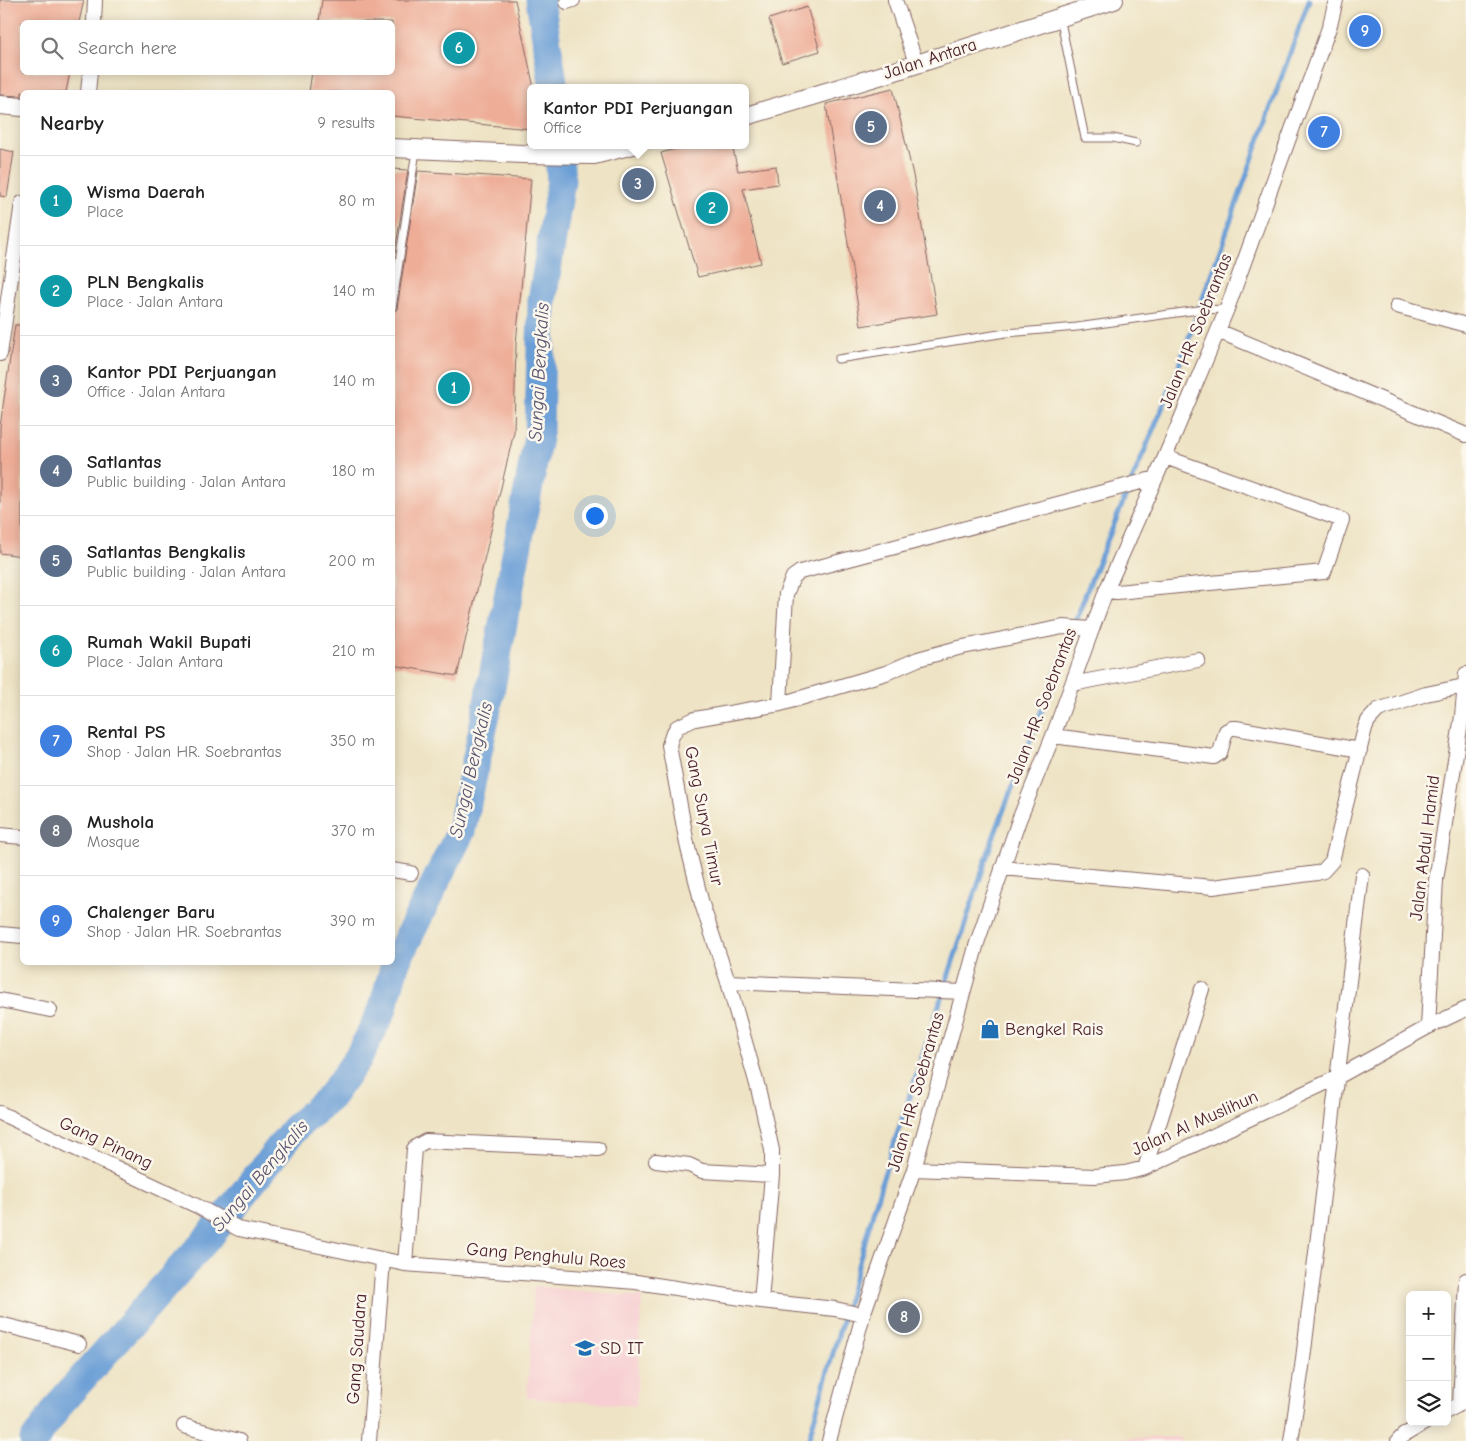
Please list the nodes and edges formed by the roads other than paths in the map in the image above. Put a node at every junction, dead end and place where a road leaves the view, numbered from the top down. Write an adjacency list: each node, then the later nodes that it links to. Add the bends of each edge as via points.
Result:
1 (95, 0): 6 (street)
2 (895, 0): 7 (street)
3 (1114, 0): 5 (street, Jalan Antara)
4 (1336, 0): 20 (street, Jalan HR. Soebrantas, via 1330,25)
5 (1060, 17): 7 (street, Jalan Antara); 13 (lane, via 1084,138 1113,138)
6 (94, 20)
7 (916, 63): 12 (street, Jalan Antara)
8 (90, 75): 9 (street)
9 (88, 90)
10 (0, 105): 11 (street)
11 (20, 107)
12 (749, 115)
13 (1136, 143)
14 (395, 148): 16 (street)
15 (617, 149): 16 (street, via 594,155)
16 (416, 150): 18 (lane)
17 (20, 217): 23 (street)
18 (395, 288)
19 (1397, 306): 21 (street)
20 (1222, 309): 22 (street, Jalan HR. Soebrantas); 24 (lane, via 1006,333)
21 (1466, 325)
22 (1218, 331): 25 (street); 26 (street, Jalan HR. Soebrantas)
23 (0, 354)
24 (838, 359)
25 (1466, 435)
26 (1165, 457): 27 (street, Jalan HR. Soebrantas); 28 (street, via 1342,520 1324,572)
27 (1156, 478): 28 (street, Jalan HR. Soebrantas); 33 (street, via 792,577 786,594)
28 (1106, 591): 29 (street, Jalan HR. Soebrantas)
29 (1086, 629): 32 (street, Jalan HR. Soebrantas); 33 (street, Gang Surya Timur, via 1063,627 958,648)
30 (1198, 660): 32 (street)
31 (1465, 680): 35 (street, via 1378,710 1368,721); 50 (street, Jalan Abdul Hamid, via 1436,880)
32 (1072, 684): 34 (street, Jalan HR. Soebrantas)
33 (780, 704): 44 (street, Gang Surya Timur, via 695,719 678,727 669,745 689,852)
34 (1053, 736): 35 (street, via 1214,757 1220,753 1226,731 1236,728); 38 (street, Jalan HR. Soebrantas)
35 (1360, 750): 38 (street, via 1332,861 1324,871 1212,887)
36 (0, 834): 37 (street)
37 (20, 837)
38 (1002, 868): 46 (street, Jalan HR. Soebrantas)
39 (395, 871): 40 (street)
40 (411, 874)
41 (1362, 875): 51 (street)
42 (0, 934): 43 (street)
43 (20, 936)
44 (728, 982): 46 (street); 57 (street, Gang Surya Timur, via 772,1150)
45 (1202, 989): 55 (street)
46 (963, 992): 56 (street, Jalan HR. Soebrantas)
47 (0, 1000): 49 (street)
48 (1466, 1009): 50 (street, Jalan Al Muslihun)
49 (50, 1010)
50 (1428, 1027): 51 (street, Jalan Al Muslihun)
51 (1336, 1078): 55 (street, Jalan Al Muslihun); 73 (street)
52 (0, 1113): 58 (street, Gang Pinang)
53 (598, 1149): 60 (street, via 421,1143 414,1150)
54 (656, 1161): 57 (street, via 689,1165 702,1171)
55 (1145, 1168): 56 (street, Jalan Al Muslihun, via 1094,1176)
56 (914, 1169): 63 (street, Jalan HR. Soebrantas)
57 (772, 1175): 62 (street, Gang Surya Timur)
58 (239, 1229): 59 (street, Gang Penghulu Roes)
59 (383, 1260): 60 (street, Gang Penghulu Roes); 71 (street, Gang Saudara)
60 (405, 1264): 62 (street, Gang Penghulu Roes, via 636,1282)
61 (1466, 1280): 66 (street)
62 (761, 1301): 63 (street, Gang Penghulu Roes)
63 (858, 1314): 72 (street, Jalan HR. Soebrantas)
64 (0, 1324): 65 (street)
65 (79, 1344)
66 (1463, 1402): 67 (street)
67 (1451, 1409)
68 (184, 1426): 70 (street)
69 (1419, 1426): 74 (street)
70 (239, 1441)
71 (369, 1441)
72 (829, 1441)
73 (1291, 1441)
74 (1398, 1441)

